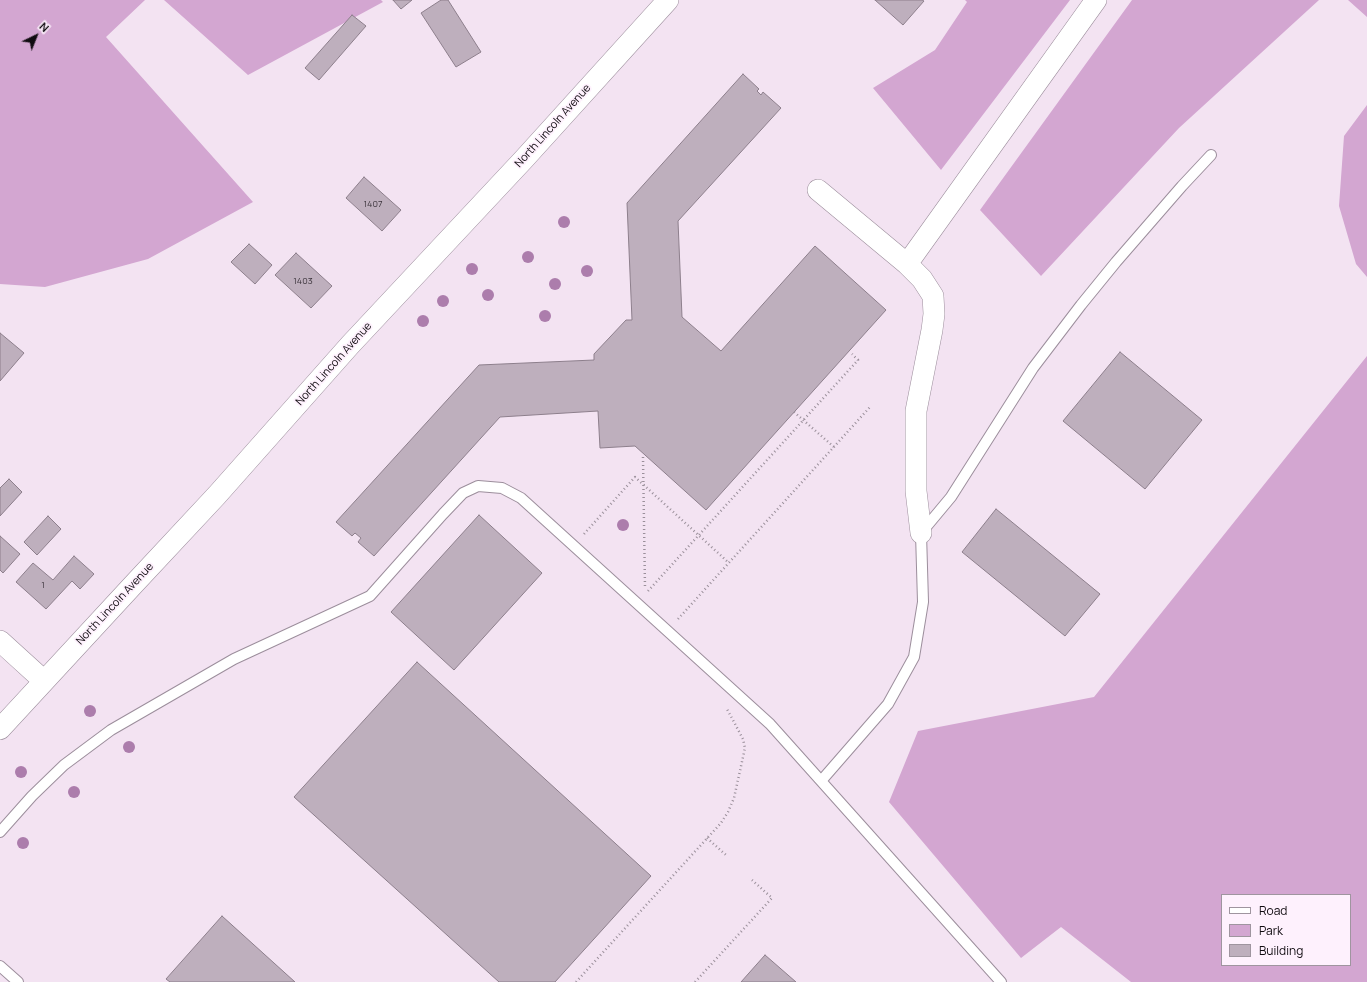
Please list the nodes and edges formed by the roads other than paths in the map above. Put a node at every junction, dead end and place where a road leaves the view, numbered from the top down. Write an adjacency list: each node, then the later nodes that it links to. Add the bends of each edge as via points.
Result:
1 (668, 0): 8 (street, North Lincoln Avenue)
2 (1096, 0): 5 (street)
3 (1211, 155): 6 (lane, via 1081,305 1033,368 951,497)
4 (818, 190): 5 (street)
5 (906, 264): 6 (street, via 933,296 934,314 916,411 916,490)
6 (921, 533): 10 (lane, via 923,602 914,656 888,704)
7 (0, 641): 8 (street)
8 (44, 681): 9 (street, North Lincoln Avenue)
9 (0, 729)
10 (821, 781): 11 (lane, via 770,724 521,498 502,488 478,486 463,493 453,503 370,596 234,659 111,730 64,765); 14 (lane)
11 (0, 832)
12 (0, 966): 13 (lane)
13 (18, 982)
14 (1001, 982)

